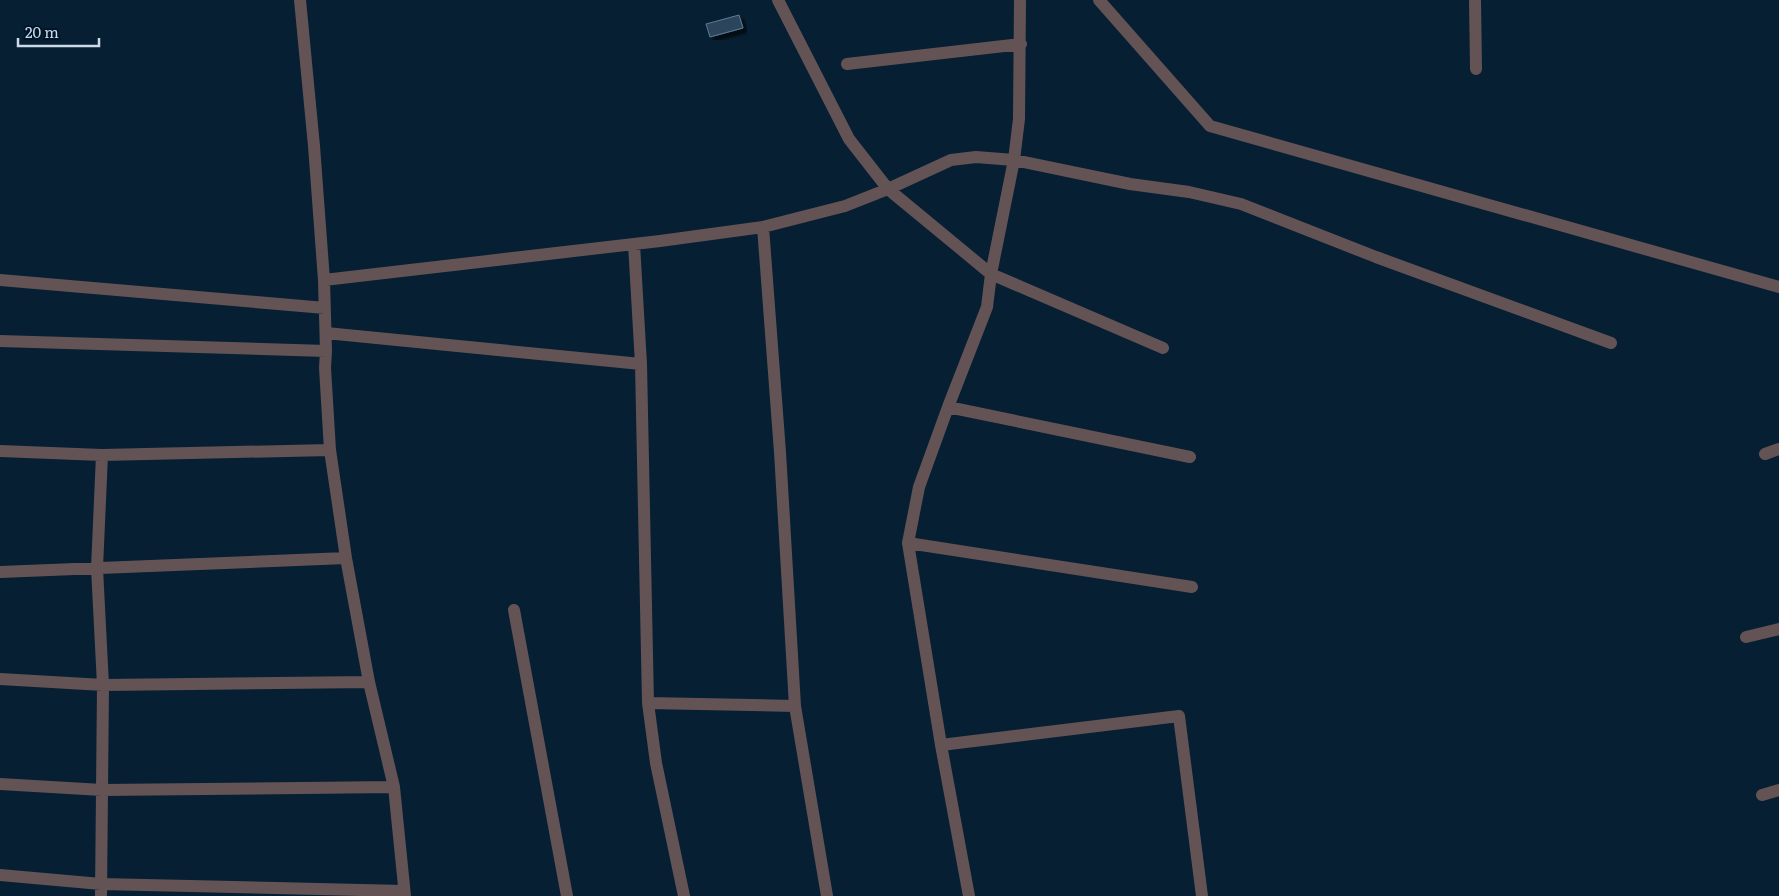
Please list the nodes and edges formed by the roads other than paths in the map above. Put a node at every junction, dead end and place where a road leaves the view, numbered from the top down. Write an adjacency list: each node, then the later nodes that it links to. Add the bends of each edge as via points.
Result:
1 (300, 0): 15 (street)
2 (778, 0): 10 (street, via 849,139)
3 (1020, 0): 6 (street)
4 (1099, 0): 16 (street, via 1210,126)
5 (1476, 0): 8 (street)
6 (1020, 44): 7 (street); 9 (street, via 1019,119)
7 (847, 64)
8 (1476, 69)
9 (1014, 160): 10 (street, via 976,157 951,160); 13 (street); 20 (street, via 1241,204)
10 (888, 189): 11 (street, via 844,206); 13 (street)
11 (763, 227): 12 (street); 43 (street)
12 (634, 244): 15 (street); 23 (street)
13 (991, 274): 21 (street); 24 (street, via 987,307)
14 (0, 280): 17 (street)
15 (324, 280): 17 (street)
16 (1779, 287)
17 (325, 308): 18 (street)
18 (326, 333): 22 (street); 23 (street)
19 (0, 341): 22 (street)
20 (1611, 342)
21 (1163, 348)
22 (326, 351): 26 (street)
23 (641, 364): 42 (street)
24 (948, 407): 30 (street); 31 (street, via 920,487)
25 (1779, 449): 28 (street)
26 (330, 450): 29 (street); 32 (street)
27 (0, 451): 29 (street)
28 (1765, 454)
29 (102, 455): 33 (street)
30 (1190, 457)
31 (908, 543): 35 (street); 44 (street)
32 (346, 558): 33 (street); 40 (street)
33 (97, 568): 34 (street); 41 (street)
34 (0, 572)
35 (1192, 586)
36 (514, 610): 53 (street)
37 (1779, 629): 38 (street)
38 (1746, 637)
39 (0, 679): 41 (street)
40 (369, 682): 41 (street); 46 (street)
41 (103, 684): 47 (street)
42 (648, 703): 43 (street); 54 (street, via 656,763)
43 (795, 706): 55 (street)
44 (941, 745): 56 (street); 57 (street, via 1180,716)
45 (0, 784): 47 (street)
46 (394, 787): 47 (street); 52 (street)
47 (102, 790): 51 (street)
48 (1779, 790): 49 (street)
49 (1762, 795)
50 (0, 875): 51 (street)
51 (101, 890): 52 (street)
52 (405, 893)
53 (567, 896)
54 (684, 896)
55 (827, 896)
56 (969, 896)
57 (1202, 896)

